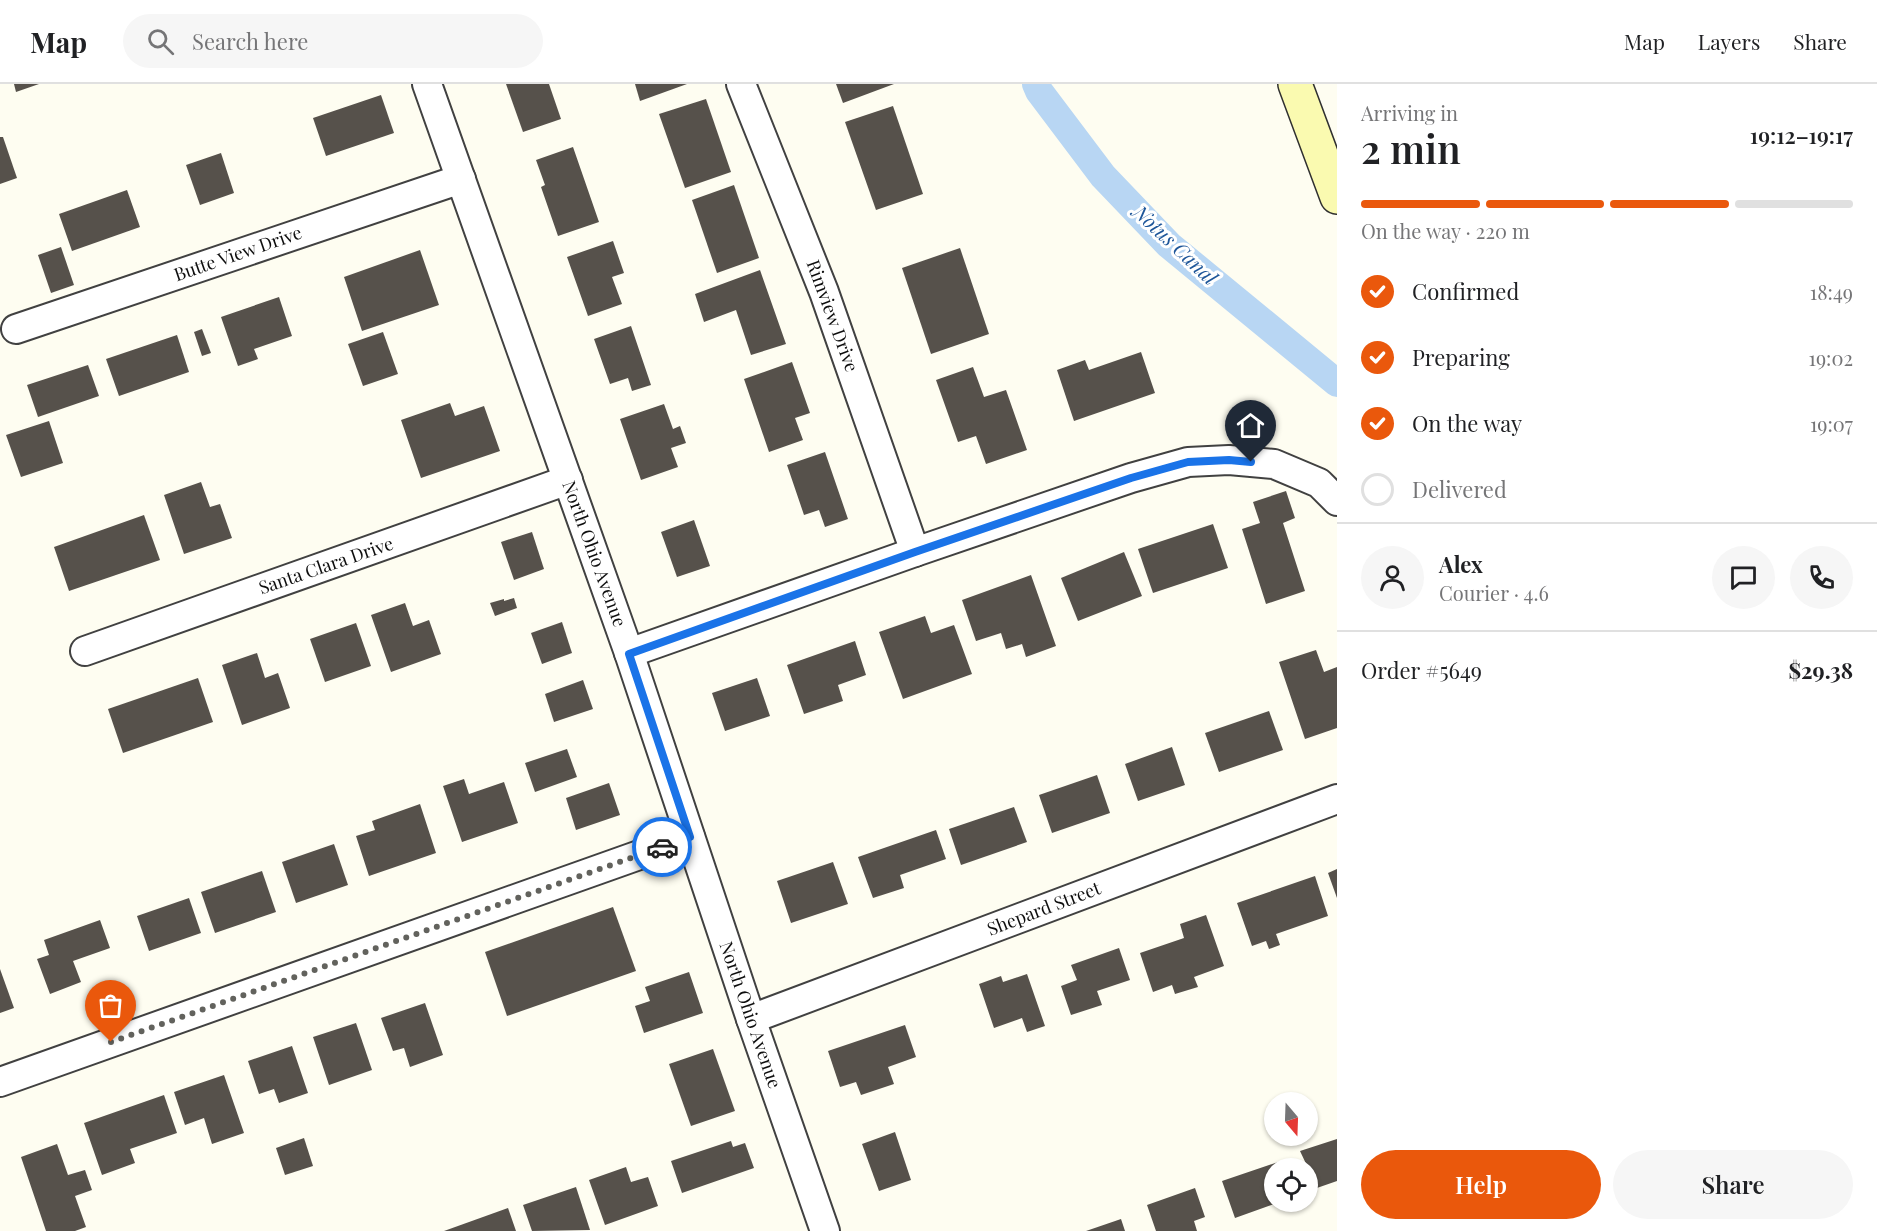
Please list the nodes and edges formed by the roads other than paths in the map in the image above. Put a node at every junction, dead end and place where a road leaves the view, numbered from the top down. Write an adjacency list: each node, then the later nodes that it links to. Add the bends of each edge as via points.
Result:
1 (427, 84): 4 (street, North Ohio Avenue)
2 (741, 84): 9 (street, Rimview Drive, via 824,292)
3 (1295, 84): 5 (street)
4 (461, 179): 6 (street, Butte View Drive); 7 (street, North Ohio Avenue)
5 (1337, 197)
6 (16, 329)
7 (568, 480): 10 (street, Santa Clara Drive); 11 (street, North Ohio Avenue)
8 (1337, 501): 9 (street, via 1319,483 1274,464 1188,462)
9 (915, 552): 11 (street)
10 (85, 651)
11 (629, 654): 13 (street, North Ohio Avenue)
12 (1337, 799): 14 (street, Shepard Street)
13 (690, 837): 14 (street, North Ohio Avenue); 15 (street)
14 (751, 1019): 16 (street, North Ohio Avenue)
15 (0, 1082)
16 (818, 1229)

